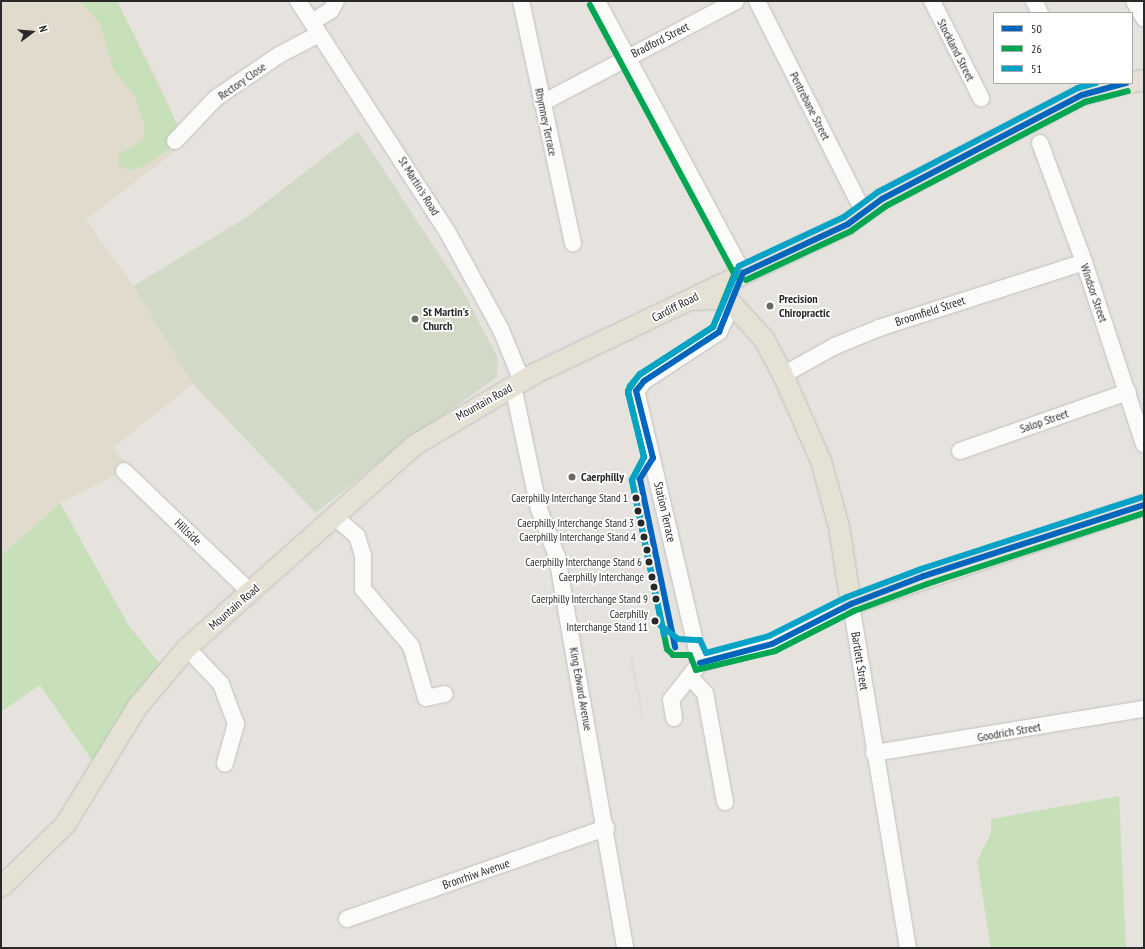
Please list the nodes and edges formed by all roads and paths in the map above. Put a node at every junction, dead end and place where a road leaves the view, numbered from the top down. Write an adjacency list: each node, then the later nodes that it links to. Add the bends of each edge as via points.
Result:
1 (298, 1): 12 (street, St Martin's Road)
2 (336, 1): 12 (street, Rectory Close)
3 (521, 1): 19 (street, Rhymney Terrace)
4 (597, 1): 13 (street)
5 (736, 1): 13 (street, Bradford Street)
6 (757, 1): 22 (street, Pentrebane Street)
7 (932, 1): 18 (street, Stockland Street)
8 (1034, 1): 10 (street)
9 (1134, 1): 11 (street)
10 (1040, 12)
11 (1144, 18)
12 (316, 28): 20 (street, Rectory Close, via 216,98); 29 (street, St Martin's Road, via 448,233 501,330)
13 (628, 57): 19 (street, Bradford Street); 25 (street)
14 (1144, 80): 15 (main road)
15 (1133, 82)
16 (1118, 84): 17 (main road, Cardiff Road)
17 (1079, 89): 22 (main road, Cardiff Road)
18 (981, 98)
19 (542, 102): 23 (street, Rhymney Terrace)
20 (175, 141)
21 (1040, 143): 24 (street, Windsor Street)
22 (863, 211): 25 (main road, Cardiff Road, via 848,224)
23 (573, 243)
24 (1084, 262): 28 (street, Broomfield Street, via 879,328 835,346); 30 (street, Windsor Street)
25 (743, 272): 26 (main road, Cardiff Road, via 709,288); 27 (main road, Station Terrace)
26 (694, 300): 27 (main road, via 716,299); 29 (main road, Cardiff Road)
27 (732, 304): 28 (main road, Bartlett Street, via 764,339); 39 (street, Station Terrace, via 720,332 644,381 636,391)
28 (783, 375): 37 (main road, Bartlett Street, via 821,461 838,527)
29 (518, 383): 35 (main road, Mountain Road, via 415,445); 47 (street, King Edward Avenue, via 539,509 556,557)
30 (1128, 392): 31 (street, Windsor Street); 32 (street, Salop Street)
31 (1144, 444)
32 (960, 451)
33 (124, 471): 36 (street, Hillside)
34 (1144, 505): 37 (main road)
35 (335, 517): 36 (main road, Mountain Road); 41 (street, via 357,536 363,556 363,589 411,646 426,698)
36 (251, 593): 38 (main road, Mountain Road)
37 (851, 604): 39 (street, via 772,644); 44 (street, Bartlett Street)
38 (187, 648): 45 (street, via 221,684 236,724); 48 (main road, Mountain Road, via 138,706 65,825)
39 (700, 663): 40 (street)
40 (690, 677): 43 (street, via 671,700); 46 (street, via 705,693)
41 (445, 694)
42 (1144, 709): 44 (street, Goodrich Street)
43 (674, 718)
44 (874, 754): 51 (street, Bartlett Street)
45 (225, 763)
46 (726, 802)
47 (606, 828): 49 (street, Bronrhiw Avenue); 50 (street, King Edward Avenue)
48 (1, 887)
49 (347, 919)
50 (625, 948)
51 (908, 948)

